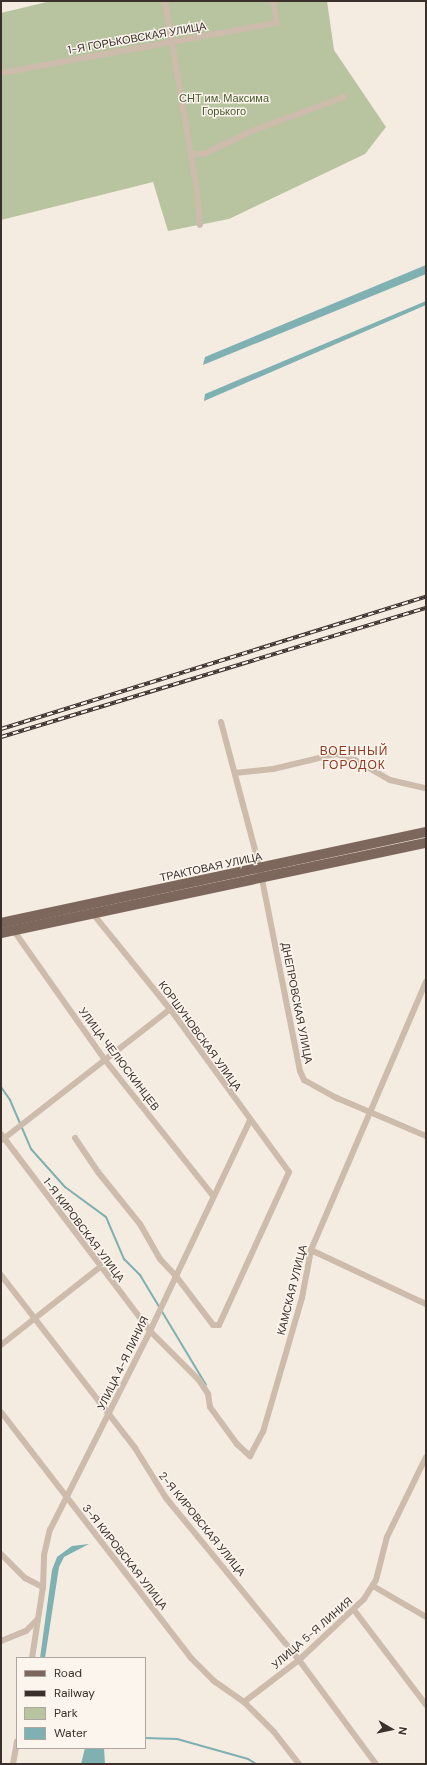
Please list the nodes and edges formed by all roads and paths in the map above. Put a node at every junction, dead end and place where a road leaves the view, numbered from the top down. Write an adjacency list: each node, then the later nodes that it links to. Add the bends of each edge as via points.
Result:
1 (165, 1): 3 (street)
2 (273, 1): 3 (street, 1-Я ГОРЬКОВСКАЯ УЛИЦА, via 277,23)
3 (172, 42): 4 (street, 1-Я ГОРЬКОВСКАЯ УЛИЦА); 6 (street)
4 (1, 72)
5 (344, 97): 6 (street, via 252,131 204,154)
6 (191, 154): 7 (street)
7 (200, 225)
8 (221, 722): 9 (street)
9 (235, 773): 10 (street, via 273,769 336,754 350,758 390,780); 13 (street)
10 (426, 788)
11 (426, 832): 13 (main road, ТРАКТОВАЯ УЛИЦА)
12 (426, 843): 13 (main road, ТРАКТОВАЯ УЛИЦА)
13 (261, 873): 14 (main road, ТРАКТОВАЯ УЛИЦА); 15 (main road, ТРАКТОВАЯ УЛИЦА); 21 (street, ДНЕПРОВСКАЯ УЛИЦА, via 300,1071 304,1080)
14 (93, 914): 16 (main road, ТРАКТОВАЯ УЛИЦА); 19 (street, КОРШУНОВСКАЯ УЛИЦА)
15 (1, 923)
16 (14, 931): 17 (main road, ТРАКТОВАЯ УЛИЦА); 20 (street, УЛИЦА ЧЕЛЮСКИНЦЕВ)
17 (1, 933)
18 (426, 982): 21 (street, КАМСКАЯ УЛИЦА)
19 (170, 1009): 20 (street); 22 (street, КОРШУНОВСКАЯ УЛИЦА)
20 (105, 1060): 24 (street); 26 (street, УЛИЦА ЧЕЛЮСКИНЦЕВ)
21 (370, 1112): 23 (street, ДНЕПРОВСКАЯ УЛИЦА); 27 (street, КАМСКАЯ УЛИЦА)
22 (250, 1120): 26 (street, УЛИЦА 4-Я ЛИНИЯ); 30 (street, КОРШУНОВСКАЯ УЛИЦА, via 289,1172 219,1325 213,1325)
23 (426, 1136)
24 (2, 1138): 28 (street, 1-Я КИРОВСКАЯ УЛИЦА)
25 (75, 1138): 30 (street, via 98,1172 140,1224 160,1260)
26 (213, 1196): 30 (street, УЛИЦА 4-Я ЛИНИЯ)
27 (311, 1250): 31 (street); 33 (street, КАМСКАЯ УЛИЦА, via 302,1298 264,1432 250,1456 237,1444 210,1407 208,1394 199,1380)
28 (99, 1268): 32 (street); 33 (street, 1-Я КИРОВСКАЯ УЛИЦА)
29 (1, 1275): 32 (street, 2-Я КИРОВСКАЯ УЛИЦА)
30 (176, 1276): 33 (street, УЛИЦА 4-Я ЛИНИЯ)
31 (426, 1304)
32 (34, 1320): 34 (street); 36 (street, 2-Я КИРОВСКАЯ УЛИЦА)
33 (150, 1331): 36 (street, УЛИЦА 4-Я ЛИНИЯ)
34 (1, 1345)
35 (1, 1412): 38 (street, 3-Я КИРОВСКАЯ УЛИЦА)
36 (108, 1415): 38 (street, УЛИЦА 4-Я ЛИНИЯ); 47 (street, 2-Я КИРОВСКАЯ УЛИЦА, via 135,1448 166,1498)
37 (426, 1457): 41 (street, УЛИЦА 5-Я ЛИНИЯ, via 387,1537)
38 (66, 1498): 40 (street, УЛИЦА 4-Я ЛИНИЯ, via 45,1545); 48 (street, 3-Я КИРОВСКАЯ УЛИЦА, via 191,1658 214,1682)
39 (1, 1554): 40 (street, via 25,1578)
40 (43, 1586): 44 (street, УЛИЦА 4-Я ЛИНИЯ)
41 (373, 1586): 42 (street, УЛИЦА 5-Я ЛИНИЯ); 43 (street)
42 (354, 1610): 47 (street, УЛИЦА 5-Я ЛИНИЯ); 49 (street)
43 (426, 1617)
44 (37, 1620): 45 (street, via 26,1631); 46 (street, УЛИЦА 4-Я ЛИНИЯ)
45 (1, 1641)
46 (32, 1657)
47 (299, 1660): 48 (street, УЛИЦА 5-Я ЛИНИЯ); 53 (street, 2-Я КИРОВСКАЯ УЛИЦА)
48 (244, 1702): 52 (street, 3-Я КИРОВСКАЯ УЛИЦА, via 274,1732)
49 (426, 1705)
50 (16, 1747): 51 (street)
51 (13, 1764)
52 (299, 1764)
53 (376, 1764)

